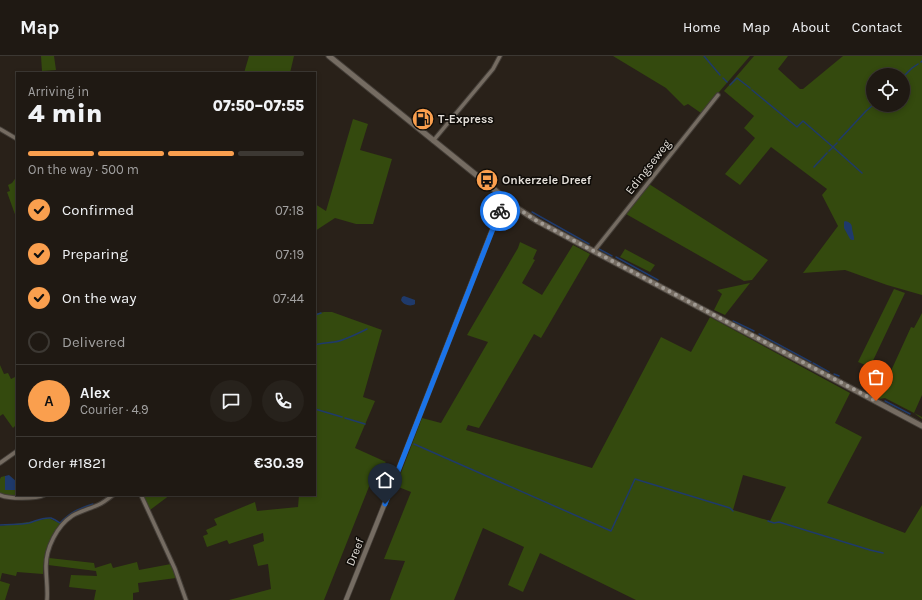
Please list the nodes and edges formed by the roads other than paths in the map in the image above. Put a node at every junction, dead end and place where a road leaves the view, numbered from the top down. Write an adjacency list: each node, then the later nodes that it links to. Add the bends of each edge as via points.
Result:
1 (329, 56): 6 (main road)
2 (500, 56): 6 (street, via 493,69)
3 (718, 95): 8 (street, Edingseweg)
4 (0, 129): 5 (street)
5 (16, 138)
6 (434, 141): 7 (main road)
7 (506, 199): 8 (main road, via 537,221); 18 (street, Dreef)
8 (594, 251): 9 (main road)
9 (922, 426)
10 (16, 452): 11 (street)
11 (0, 462)
12 (0, 495): 13 (street, via 30,498)
13 (42, 496)
14 (112, 496): 16 (street, via 72,517 54,537 46,557)
15 (141, 496): 17 (street, via 175,569)
16 (47, 600)
17 (186, 600)
18 (346, 600)

